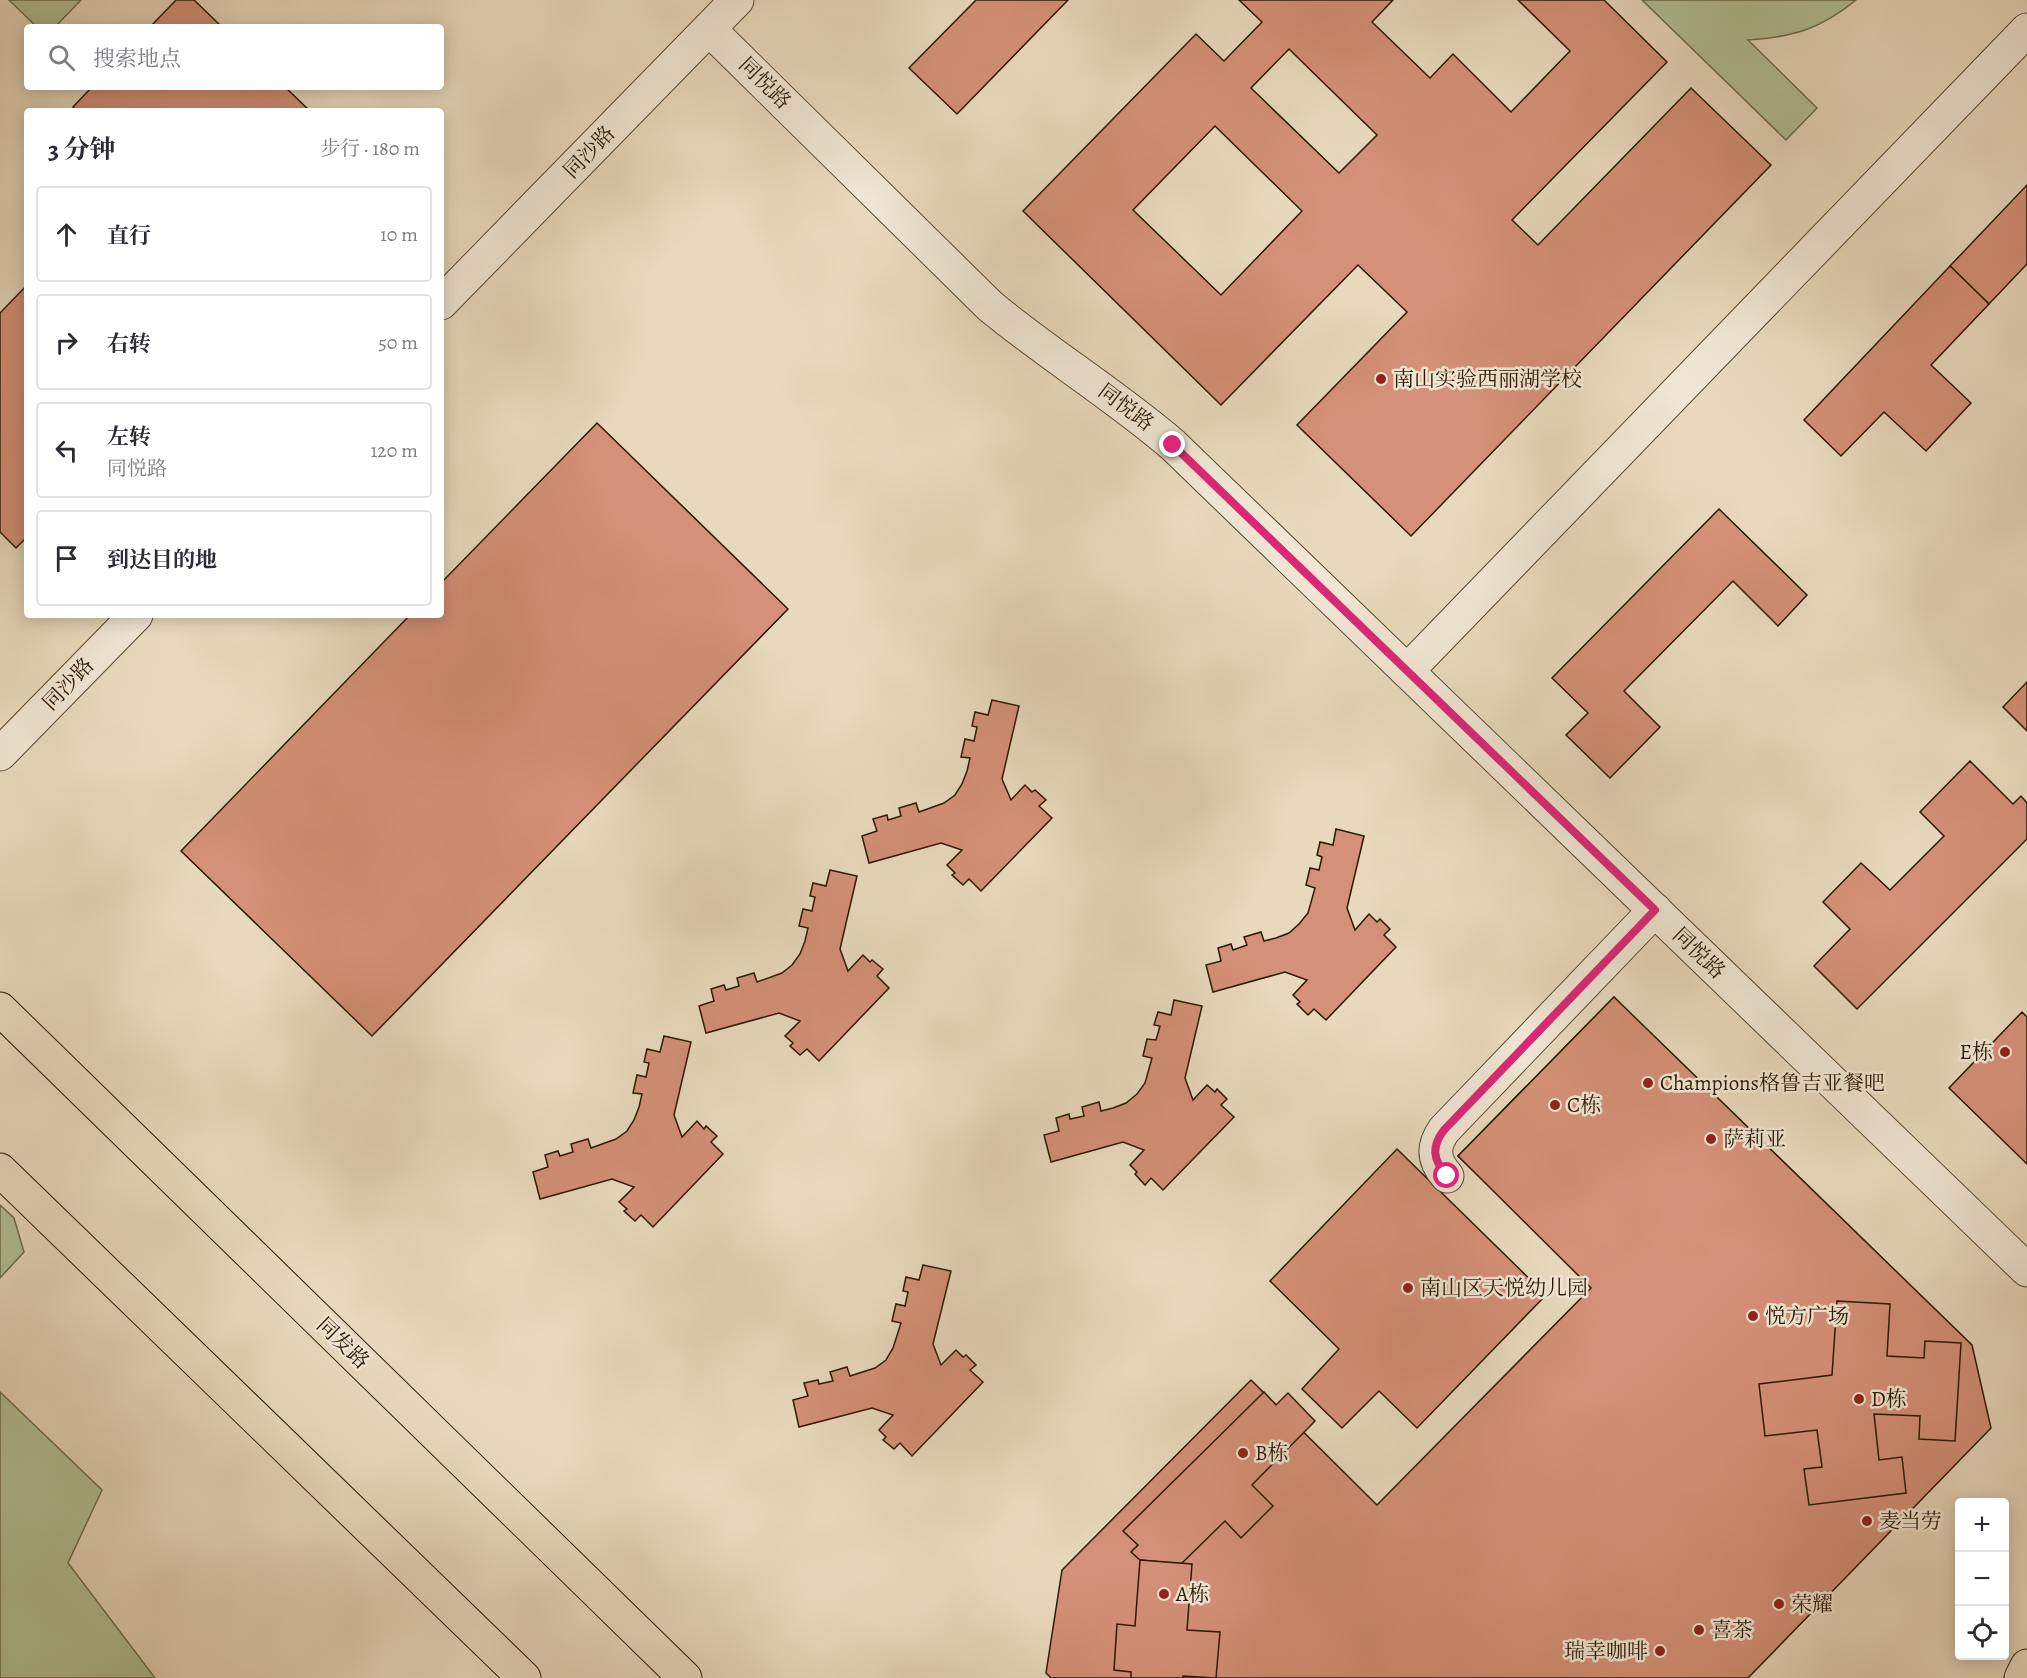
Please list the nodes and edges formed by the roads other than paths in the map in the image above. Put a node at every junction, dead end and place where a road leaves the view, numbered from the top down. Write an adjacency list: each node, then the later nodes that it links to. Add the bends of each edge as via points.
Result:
1 (737, 0): 2 (street, 同沙路)
2 (710, 29): 4 (street, 同沙路); 6 (street, 同悦路, via 990,306 1166,439)
3 (2027, 30): 6 (street)
4 (444, 300)
5 (133, 618): 7 (street, 同沙路)
6 (1407, 671): 8 (street, 同悦路)
7 (0, 754)
8 (1655, 910): 11 (street, via 1444,1130 1437,1139 1435,1160); 12 (street, 同悦路)
9 (0, 1009): 15 (main road, 同发路)
10 (0, 1170): 14 (main road)
11 (1447, 1176)
12 (2027, 1270)
13 (2027, 1666): 16 (main road)
14 (524, 1678)
15 (685, 1678)
16 (2021, 1678)

